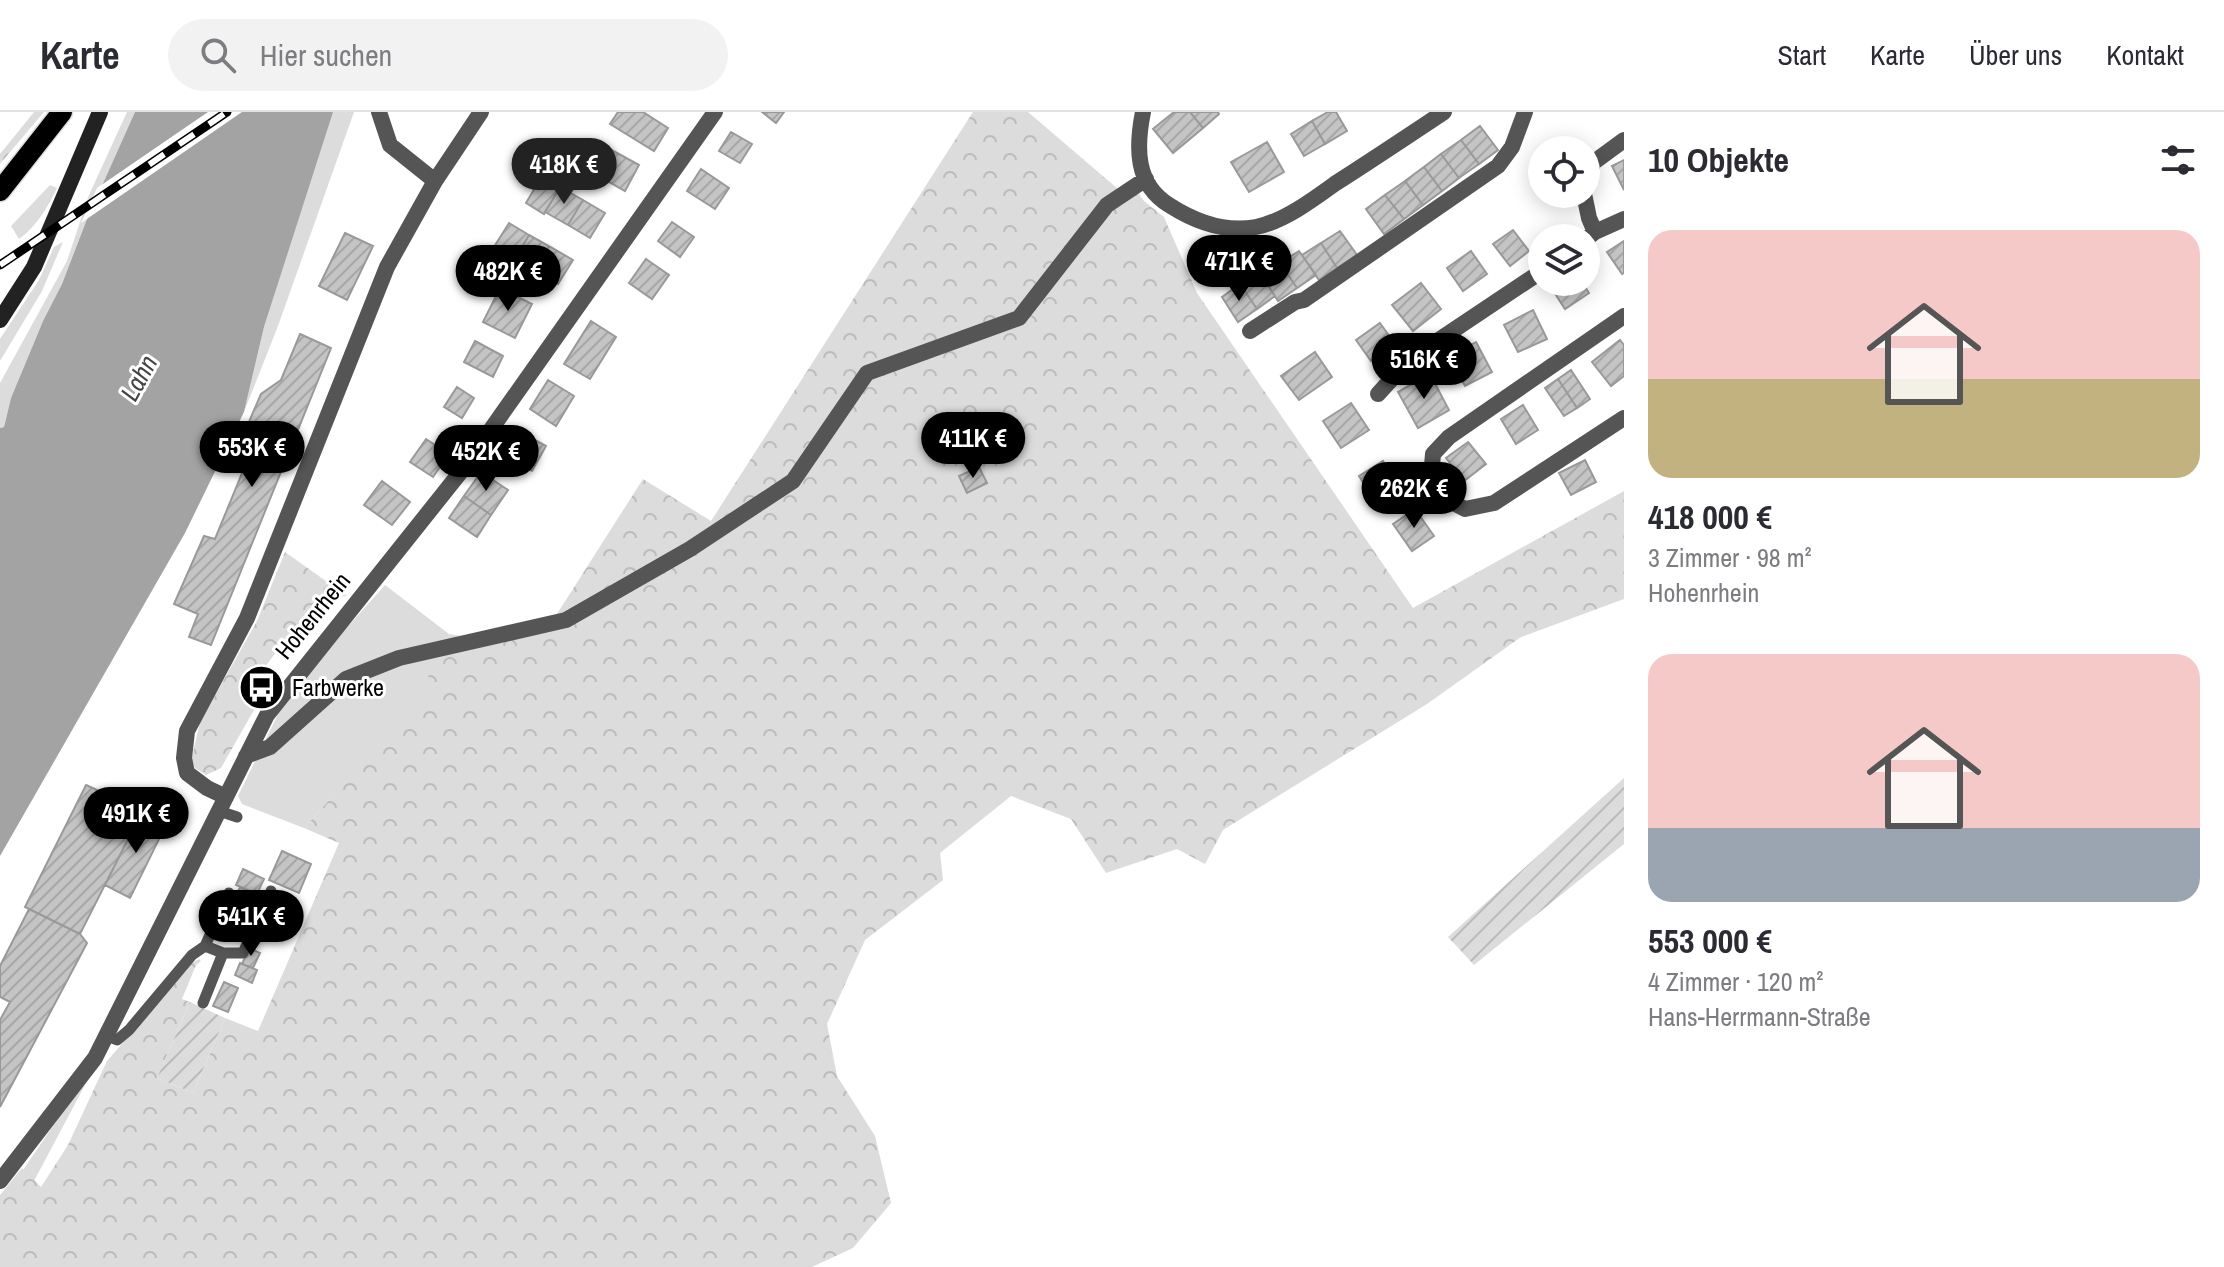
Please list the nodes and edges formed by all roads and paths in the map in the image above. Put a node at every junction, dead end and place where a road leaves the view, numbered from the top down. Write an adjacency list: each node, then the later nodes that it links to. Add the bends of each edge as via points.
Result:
1 (62, 112): 13 (main road)
2 (100, 112): 18 (street, via 34,267)
3 (379, 112): 12 (street, via 390,145)
4 (481, 112): 12 (street)
5 (715, 112): 22 (street, Hohenrhein, via 463,469 267,715)
6 (1143, 112): 11 (street, via 1138,139)
7 (1444, 112): 11 (street, via 1298,209 1256,227 1223,228 1187,217 1156,197)
8 (1525, 112): 19 (street, via 1512,147 1498,166 1304,300)
9 (1624, 140): 10 (street)
10 (1600, 158)
11 (1146, 179): 22 (street, via 1107,205 1019,318 867,373 793,481 690,549 566,620 399,658 346,679 270,747)
12 (435, 181): 23 (street, via 387,267 247,618 187,731 187,773)
13 (0, 191)
14 (1624, 219): 15 (street)
15 (1600, 231)
16 (1528, 280): 20 (street, via 1409,360)
17 (1624, 316): 21 (street, via 1449,437 1433,454 1431,477 1446,499 1465,509 1494,503)
18 (0, 320)
19 (1250, 331)
20 (1378, 394)
21 (1624, 418)
22 (246, 756): 23 (street, Hohenrhein)
23 (223, 804): 24 (lane); 30 (street, Hohenrhein)
24 (237, 817)
25 (271, 891): 28 (lane, via 243,953)
26 (229, 893): 27 (lane)
27 (205, 946): 28 (lane); 30 (lane, via 129,1030 117,1040)
28 (223, 953): 29 (lane)
29 (203, 1003)
30 (107, 1036): 31 (street, Hohenrhein)
31 (0, 1181)

